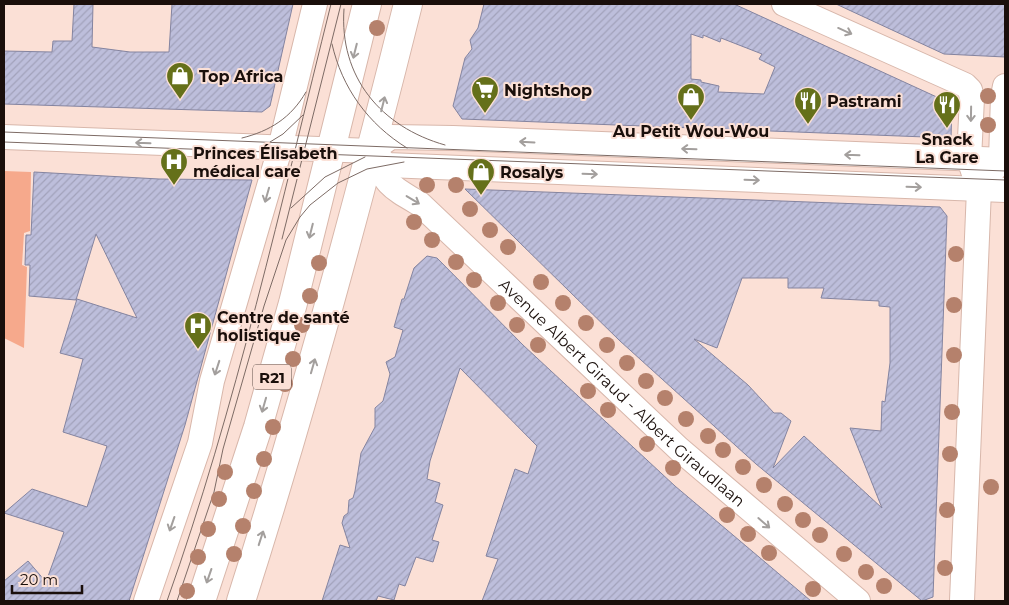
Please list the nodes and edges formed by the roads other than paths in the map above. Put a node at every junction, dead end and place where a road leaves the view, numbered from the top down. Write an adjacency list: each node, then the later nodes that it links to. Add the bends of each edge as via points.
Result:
1 (316, 4): 8 (street)
2 (366, 4): 9 (main road, R21, one-way to 9)
3 (408, 4): 10 (main road, R21, one-way to 3)
4 (784, 4): 5 (street)
5 (818, 11): 11 (street, one-way to 11, via 965,85 972,98)
6 (1005, 86): 12 (street)
7 (4, 137): 8 (street, one-way to 7)
8 (280, 148): 9 (street); 17 (street, one-way to 17, via 212,381 200,443)
9 (332, 150): 10 (street); 18 (main road, R21, one-way to 18, via 258,427)
10 (371, 151): 11 (street, one-way to 10, via 391,137); 13 (street, Avenue Albert Giraud - Albert Giraudlaan); 14 (street, one-way to 14, via 387,165); 16 (main road, R21)
11 (969, 159): 12 (street); 14 (street)
12 (1003, 160): 14 (street)
13 (389, 185): 16 (street, via 366,192); 20 (street, Avenue Albert Giraud - Albert Giraudlaan, one-way to 20, via 420,204 679,449)
14 (979, 190): 15 (street); 21 (street)
15 (1005, 190)
16 (358, 201): 19 (main road, R21, one-way to 16, via 299,417)
17 (146, 601)
18 (201, 601)
19 (241, 601)
20 (858, 601)
21 (962, 601)

